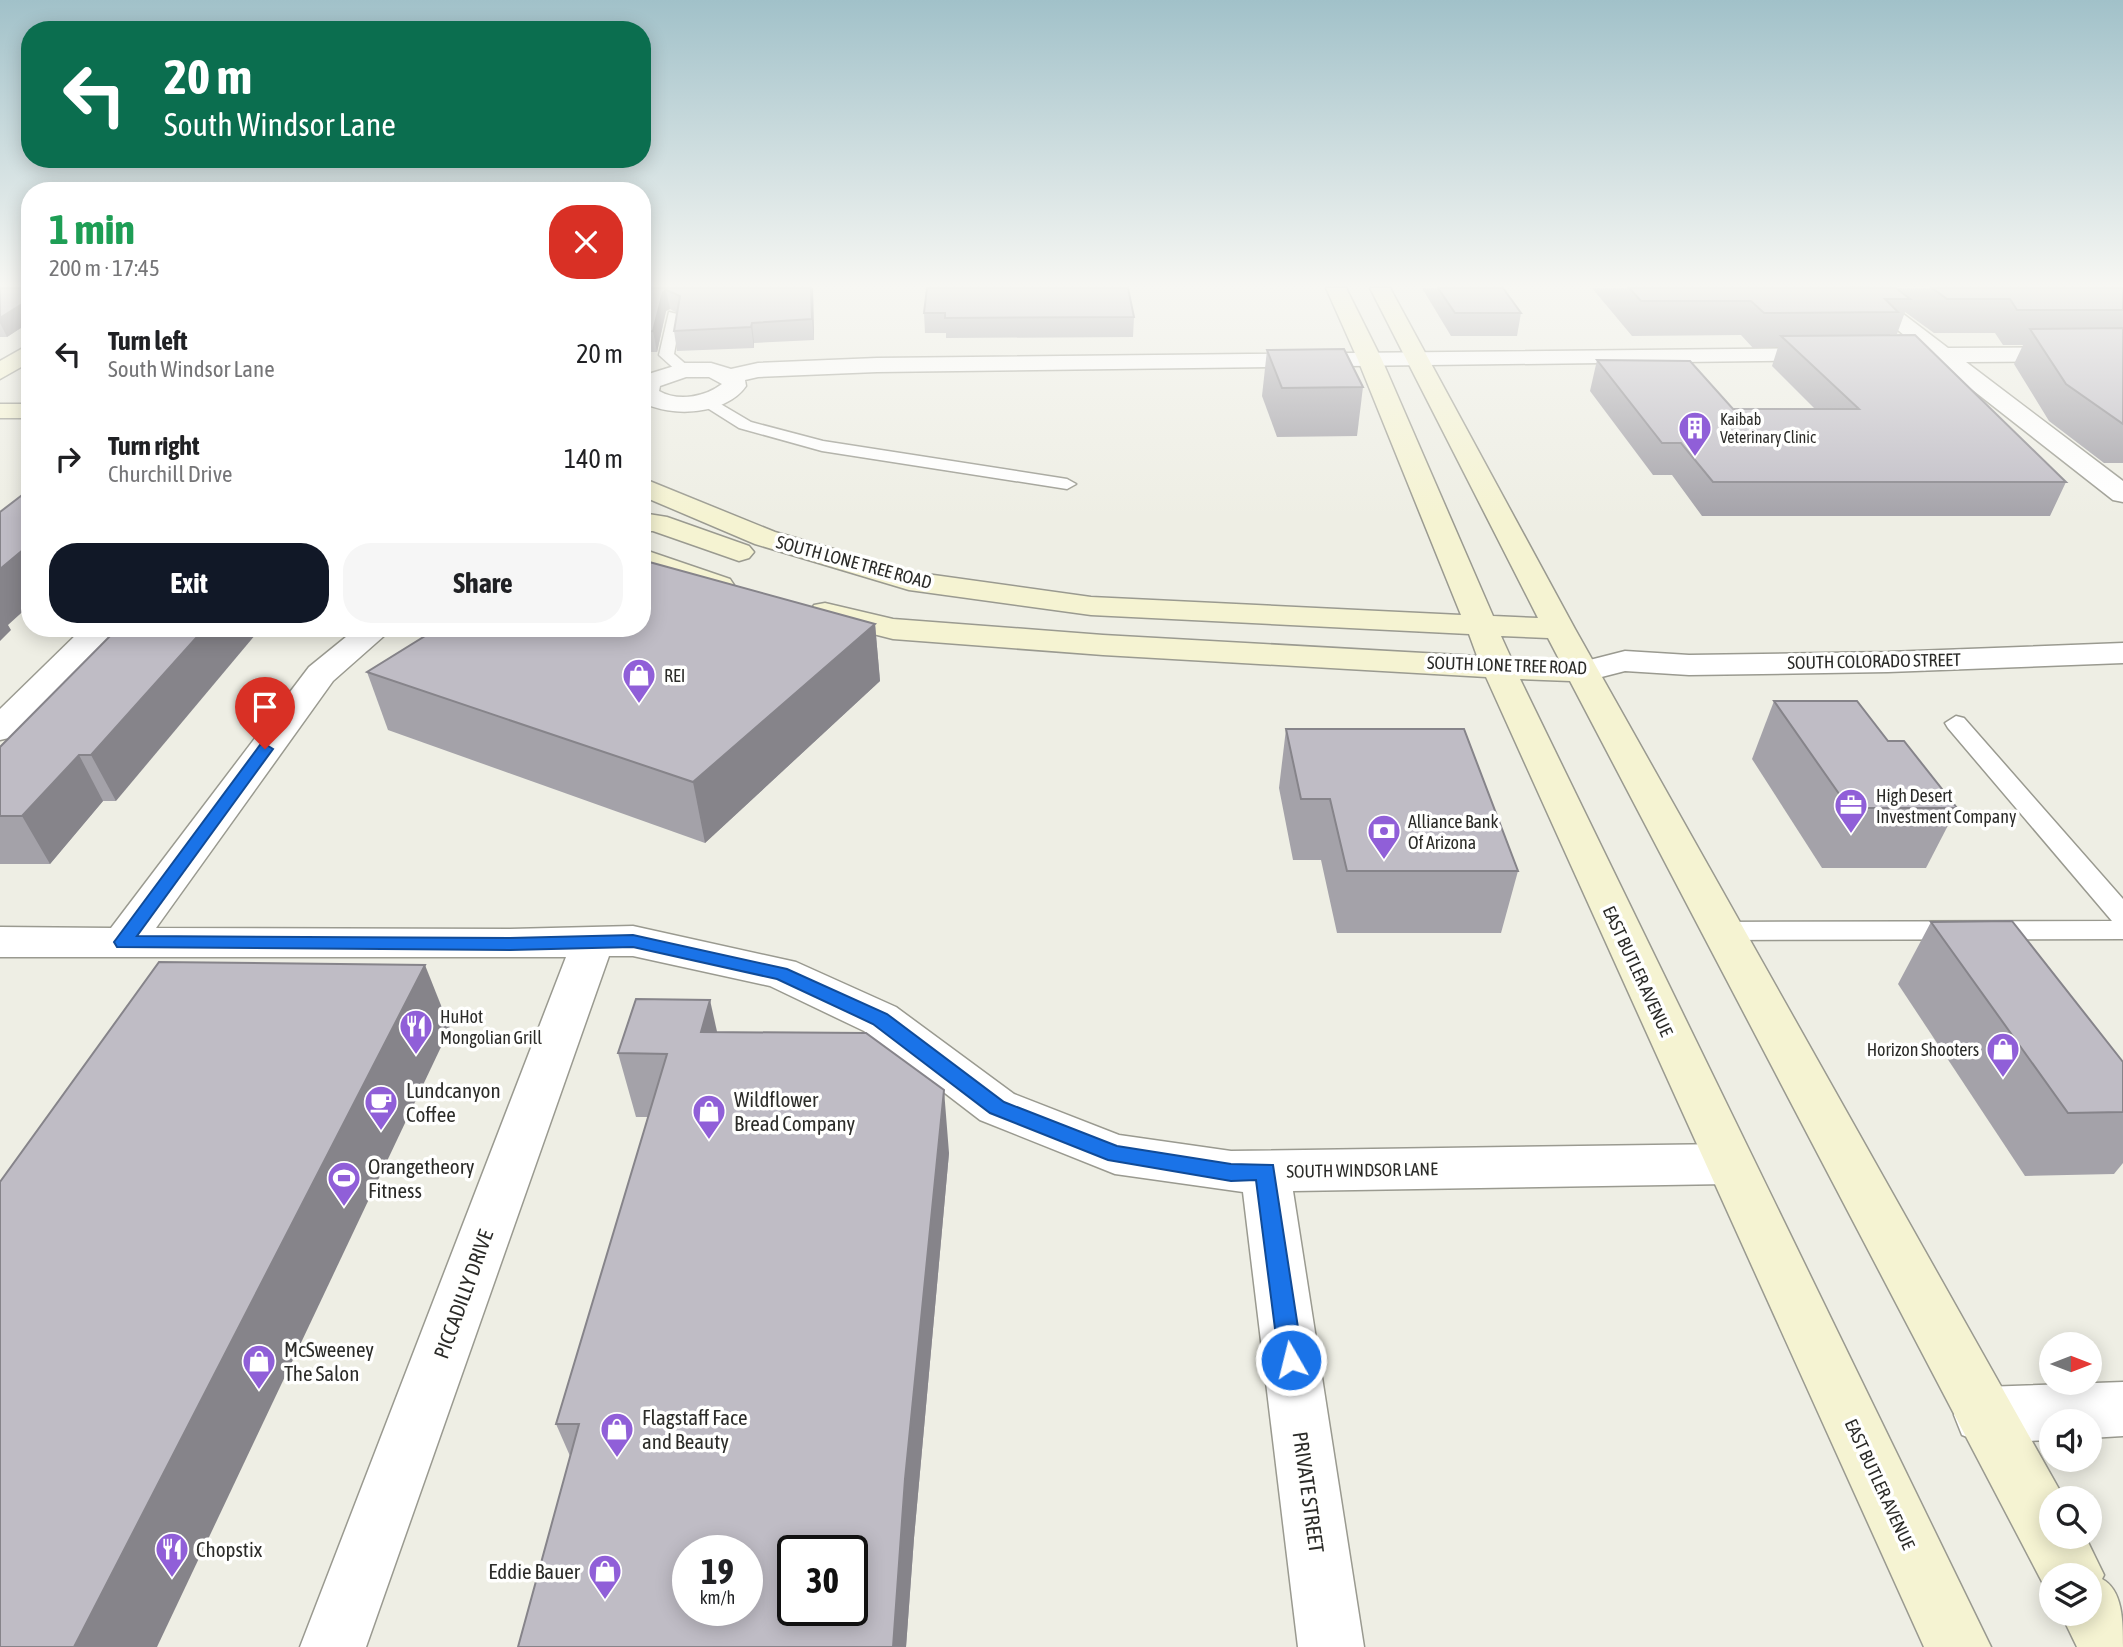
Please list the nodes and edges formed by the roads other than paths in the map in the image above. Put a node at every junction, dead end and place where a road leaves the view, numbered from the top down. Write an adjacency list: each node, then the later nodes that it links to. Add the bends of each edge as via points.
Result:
1 (678, 365): 6 (lane)
2 (891, 365): 7 (street, via 758,370)
3 (1372, 365): 21 (main road, EAST BUTLER AVENUE)
4 (1420, 365): 22 (main road)
5 (1955, 365): 15 (street)
6 (684, 370): 7 (street); 8 (street)
7 (730, 376): 10 (street, via 734,386)
8 (651, 381)
9 (651, 396): 10 (street, via 663,402)
10 (707, 401): 13 (lane, via 745,425 822,446)
11 (0, 411): 12 (main road)
12 (21, 411)
13 (1067, 484)
14 (651, 490): 18 (main road, SOUTH LONE TREE ROAD, via 765,538)
15 (2123, 494)
16 (651, 523): 18 (main road, via 811,573)
17 (651, 561): 19 (main road)
18 (909, 581): 21 (main road, SOUTH LONE TREE ROAD, via 1091,606)
19 (742, 592)
20 (792, 604): 27 (main road, SOUTH LONE TREE ROAD, via 893,629)
21 (1481, 625): 22 (main road, SOUTH LONE TREE ROAD); 27 (main road, EAST BUTLER AVENUE)
22 (1559, 629): 26 (street, SOUTH LONE TREE ROAD); 26 (main road)
23 (92, 637): 29 (street)
24 (366, 637): 34 (street, via 321,674)
25 (2123, 653): 26 (street, SOUTH COLORADO STREET)
26 (1604, 666): 27 (main road, SOUTH LONE TREE ROAD); 32 (main road)
27 (1498, 667): 36 (main road, EAST BUTLER AVENUE)
28 (1956, 723): 30 (lane)
29 (0, 729)
30 (2123, 916)
31 (2123, 930): 32 (lane)
32 (1722, 931): 39 (main road)
33 (0, 942): 34 (street, SOUTH WINDSOR LANE)
34 (123, 942): 35 (street, SOUTH WINDSOR LANE)
35 (593, 942): 37 (street, SOUTH WINDSOR LANE, via 633,941 781,973 880,1019 997,1107 1115,1154 1231,1172); 42 (street, PICCADILLY DRIVE)
36 (1728, 1164): 37 (street, SOUTH WINDSOR LANE); 44 (main road, EAST BUTLER AVENUE)
37 (1265, 1171): 43 (street, PRIVATE STREET)
38 (2123, 1409): 39 (street)
39 (1983, 1415): 40 (main road)
40 (2065, 1563)
41 (2101, 1626): 45 (main road)
42 (333, 1647)
43 (1331, 1647)
44 (1958, 1647)
45 (2112, 1647)

